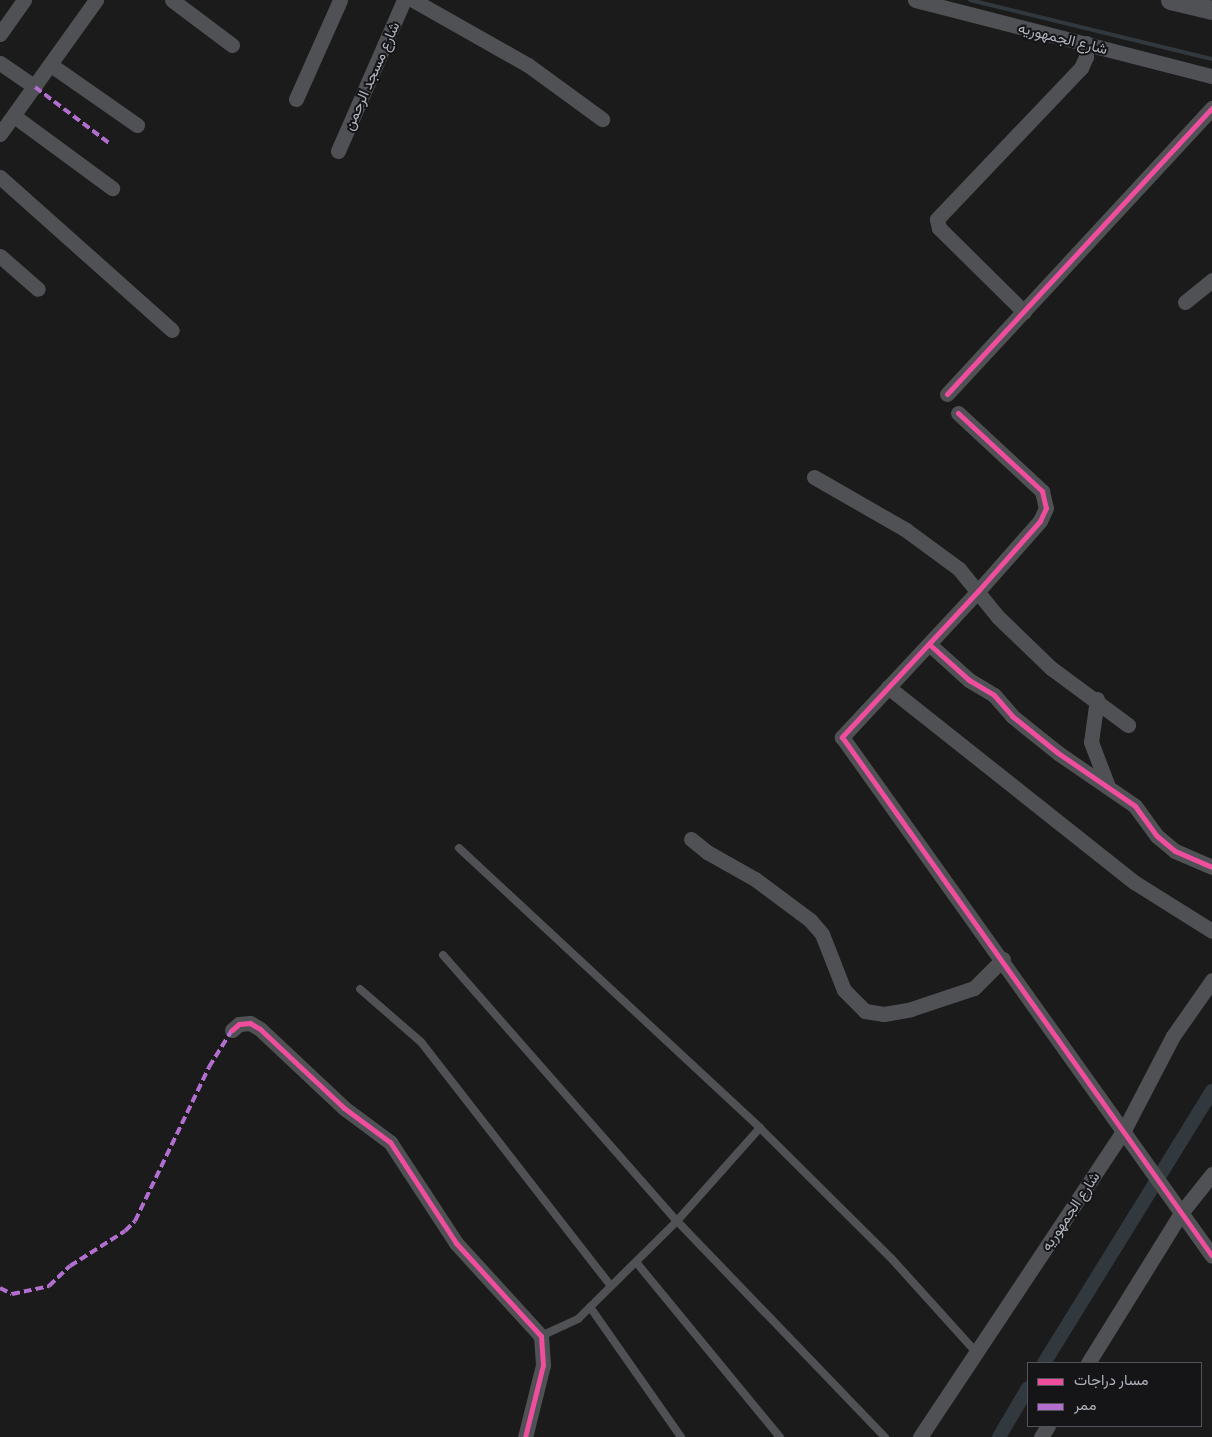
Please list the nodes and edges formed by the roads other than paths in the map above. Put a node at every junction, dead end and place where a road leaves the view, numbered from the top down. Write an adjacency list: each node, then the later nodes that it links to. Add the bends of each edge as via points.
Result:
1 (24, 0): 10 (street)
2 (96, 0): 14 (street)
3 (172, 0): 12 (street)
4 (340, 0): 17 (street)
5 (404, 0): 23 (street, شارع مسجد الرحمن)
6 (413, 0): 20 (street, via 511,55)
7 (915, 0): 11 (street, شارع الجمهوريه)
8 (1170, 0): 9 (street)
9 (1212, 10)
10 (0, 34)
11 (1086, 44): 15 (street, شارع الجمهوريه); 30 (street, via 1086,57 1081,68 937,219 939,228)
12 (232, 45)
13 (0, 63): 16 (street)
14 (51, 64): 16 (street); 21 (street)
15 (1212, 76)
16 (35, 88): 19 (street)
17 (296, 99)
18 (1212, 108): 30 (street)
19 (14, 116): 22 (street); 25 (street)
20 (602, 119)
21 (137, 125)
22 (0, 134)
23 (338, 151)
24 (0, 177): 31 (street)
25 (112, 188)
26 (0, 256): 28 (street)
27 (1212, 280): 29 (street)
28 (38, 289)
29 (1185, 302)
30 (1024, 312): 32 (street)
31 (172, 330)
32 (947, 394)
33 (958, 414): 35 (street, via 1042,491 1046,508 1040,521)
34 (814, 477): 35 (street, via 914,536 959,569)
35 (978, 591): 36 (street); 38 (street, via 998,617 1052,668)
36 (929, 644): 37 (street); 40 (street, via 969,680 994,695 1012,716 1058,753)
37 (888, 687): 44 (street, via 1134,882); 46 (street, via 844,731 844,741)
38 (1097, 699): 39 (street); 40 (street, via 1091,742)
39 (1128, 724)
40 (1107, 784): 43 (street, via 1135,806 1158,836 1176,851)
41 (691, 839): 46 (street, via 707,852 755,879 810,920 822,934 844,990 865,1011 884,1014 912,1009 974,988)
42 (460, 848): 50 (lane)
43 (1212, 867)
44 (1212, 931)
45 (443, 955): 54 (lane)
46 (1003, 959): 51 (street)
47 (1212, 980): 51 (street, شارع الجمهوريه, via 1172,1036)
48 (360, 989): 57 (lane, via 421,1042)
49 (232, 1030): 59 (street, via 239,1024 250,1024 260,1029 344,1108 390,1142 456,1243)
50 (760, 1128): 54 (lane); 60 (lane, via 891,1258)
51 (1128, 1136): 53 (street); 60 (street, شارع الجمهوريه)
52 (1212, 1174): 53 (street)
53 (1181, 1212): 55 (street); 61 (street)
54 (678, 1221): 56 (lane); 65 (lane)
55 (1212, 1256)
56 (636, 1262): 57 (lane); 64 (lane)
57 (611, 1286): 58 (lane)
58 (590, 1307): 59 (lane, via 578,1319); 63 (lane)
59 (541, 1336): 62 (street, via 544,1365)
60 (976, 1352): 66 (street, شارع الجمهوريه)
61 (1089, 1362)
62 (525, 1437)
63 (681, 1437)
64 (780, 1437)
65 (885, 1437)
66 (920, 1437)

